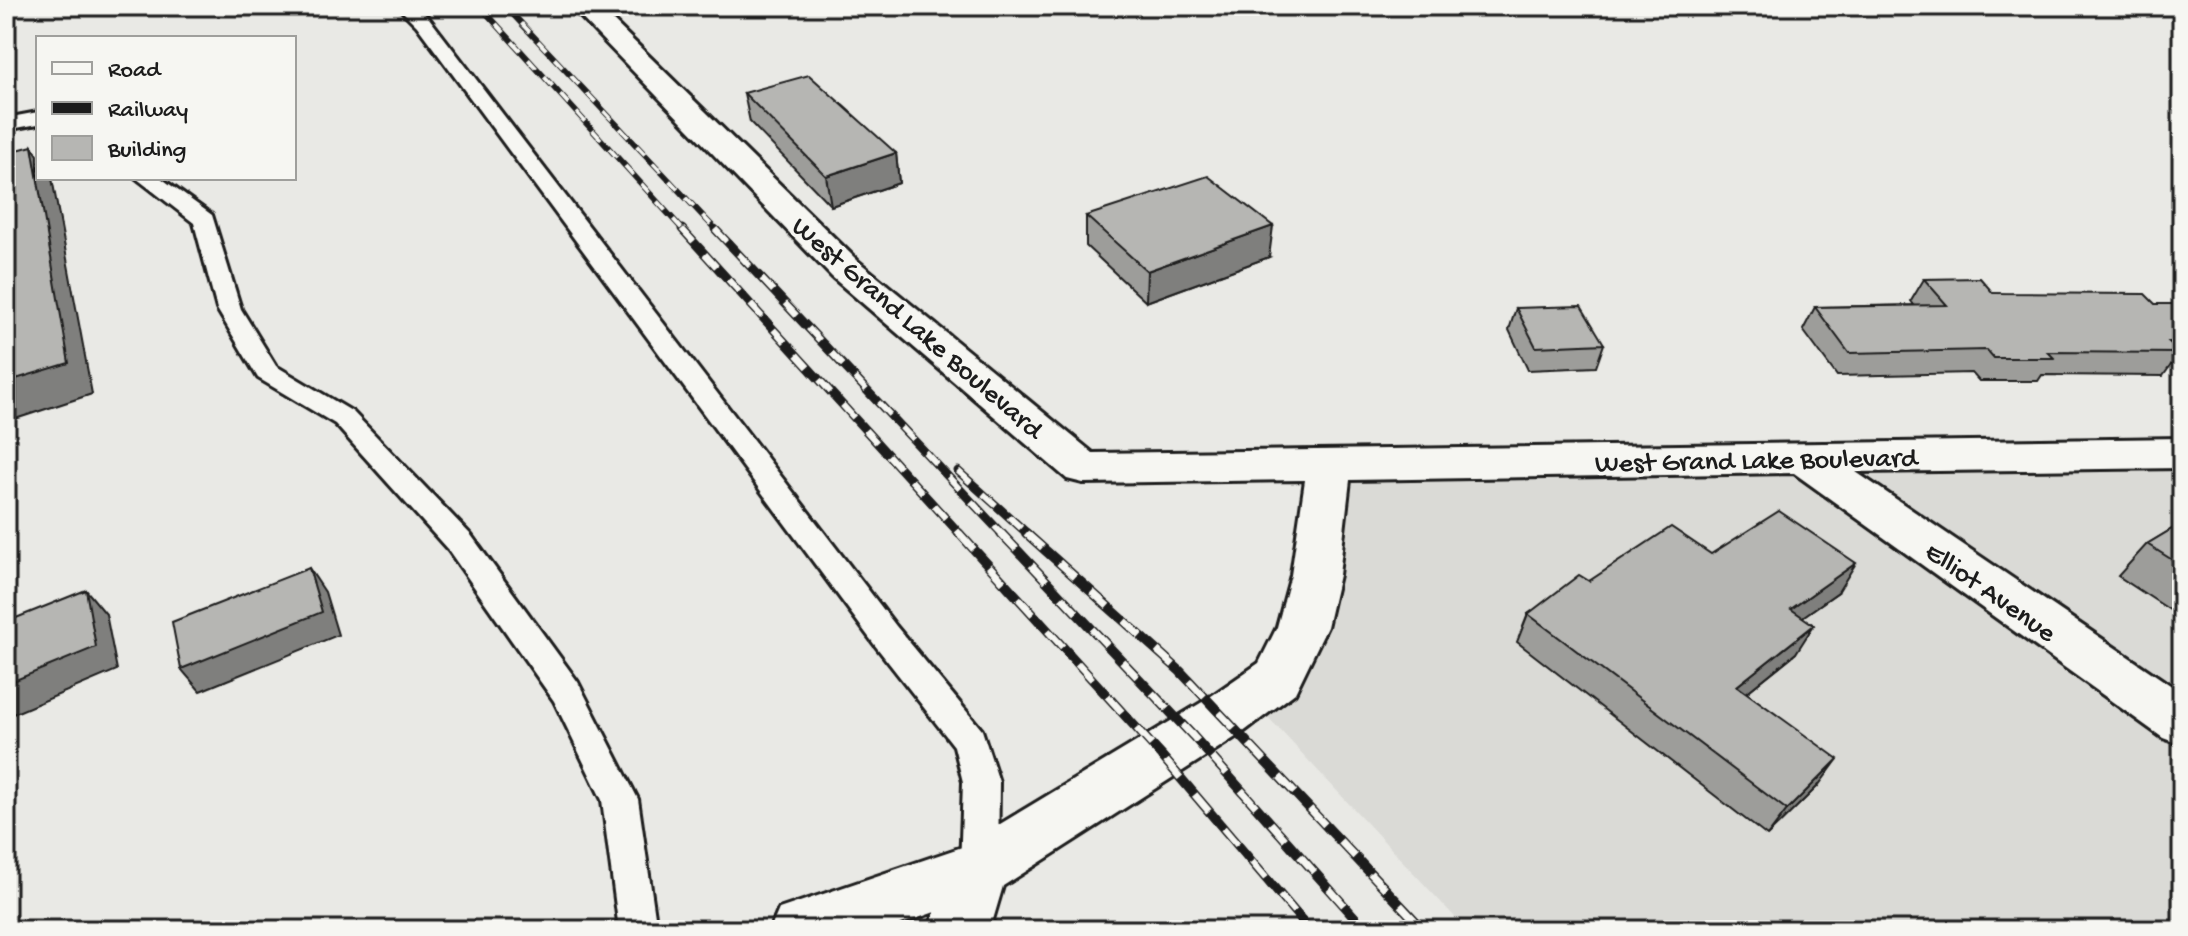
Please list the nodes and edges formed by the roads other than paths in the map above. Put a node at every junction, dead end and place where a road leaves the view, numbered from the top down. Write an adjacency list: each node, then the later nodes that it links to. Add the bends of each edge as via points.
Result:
1 (406, 6): 10 (lane, via 970,740 981,782)
2 (583, 6): 8 (street, West Grand Lake Boulevard, via 845,269 1083,468)
3 (36, 118): 4 (lane)
4 (6, 124)
5 (150, 180): 11 (lane, via 204,220 229,309 267,372 344,418 460,543 566,692 620,799)
6 (2182, 453): 7 (street, West Grand Lake Boulevard)
7 (1803, 458): 8 (street, West Grand Lake Boulevard); 9 (street, Elliot Avenue)
8 (1330, 463): 10 (street, via 1315,575 1302,627 1277,678)
9 (2182, 722)
10 (979, 869): 12 (street); 13 (street)
11 (638, 930)
12 (801, 930)
13 (959, 930)

